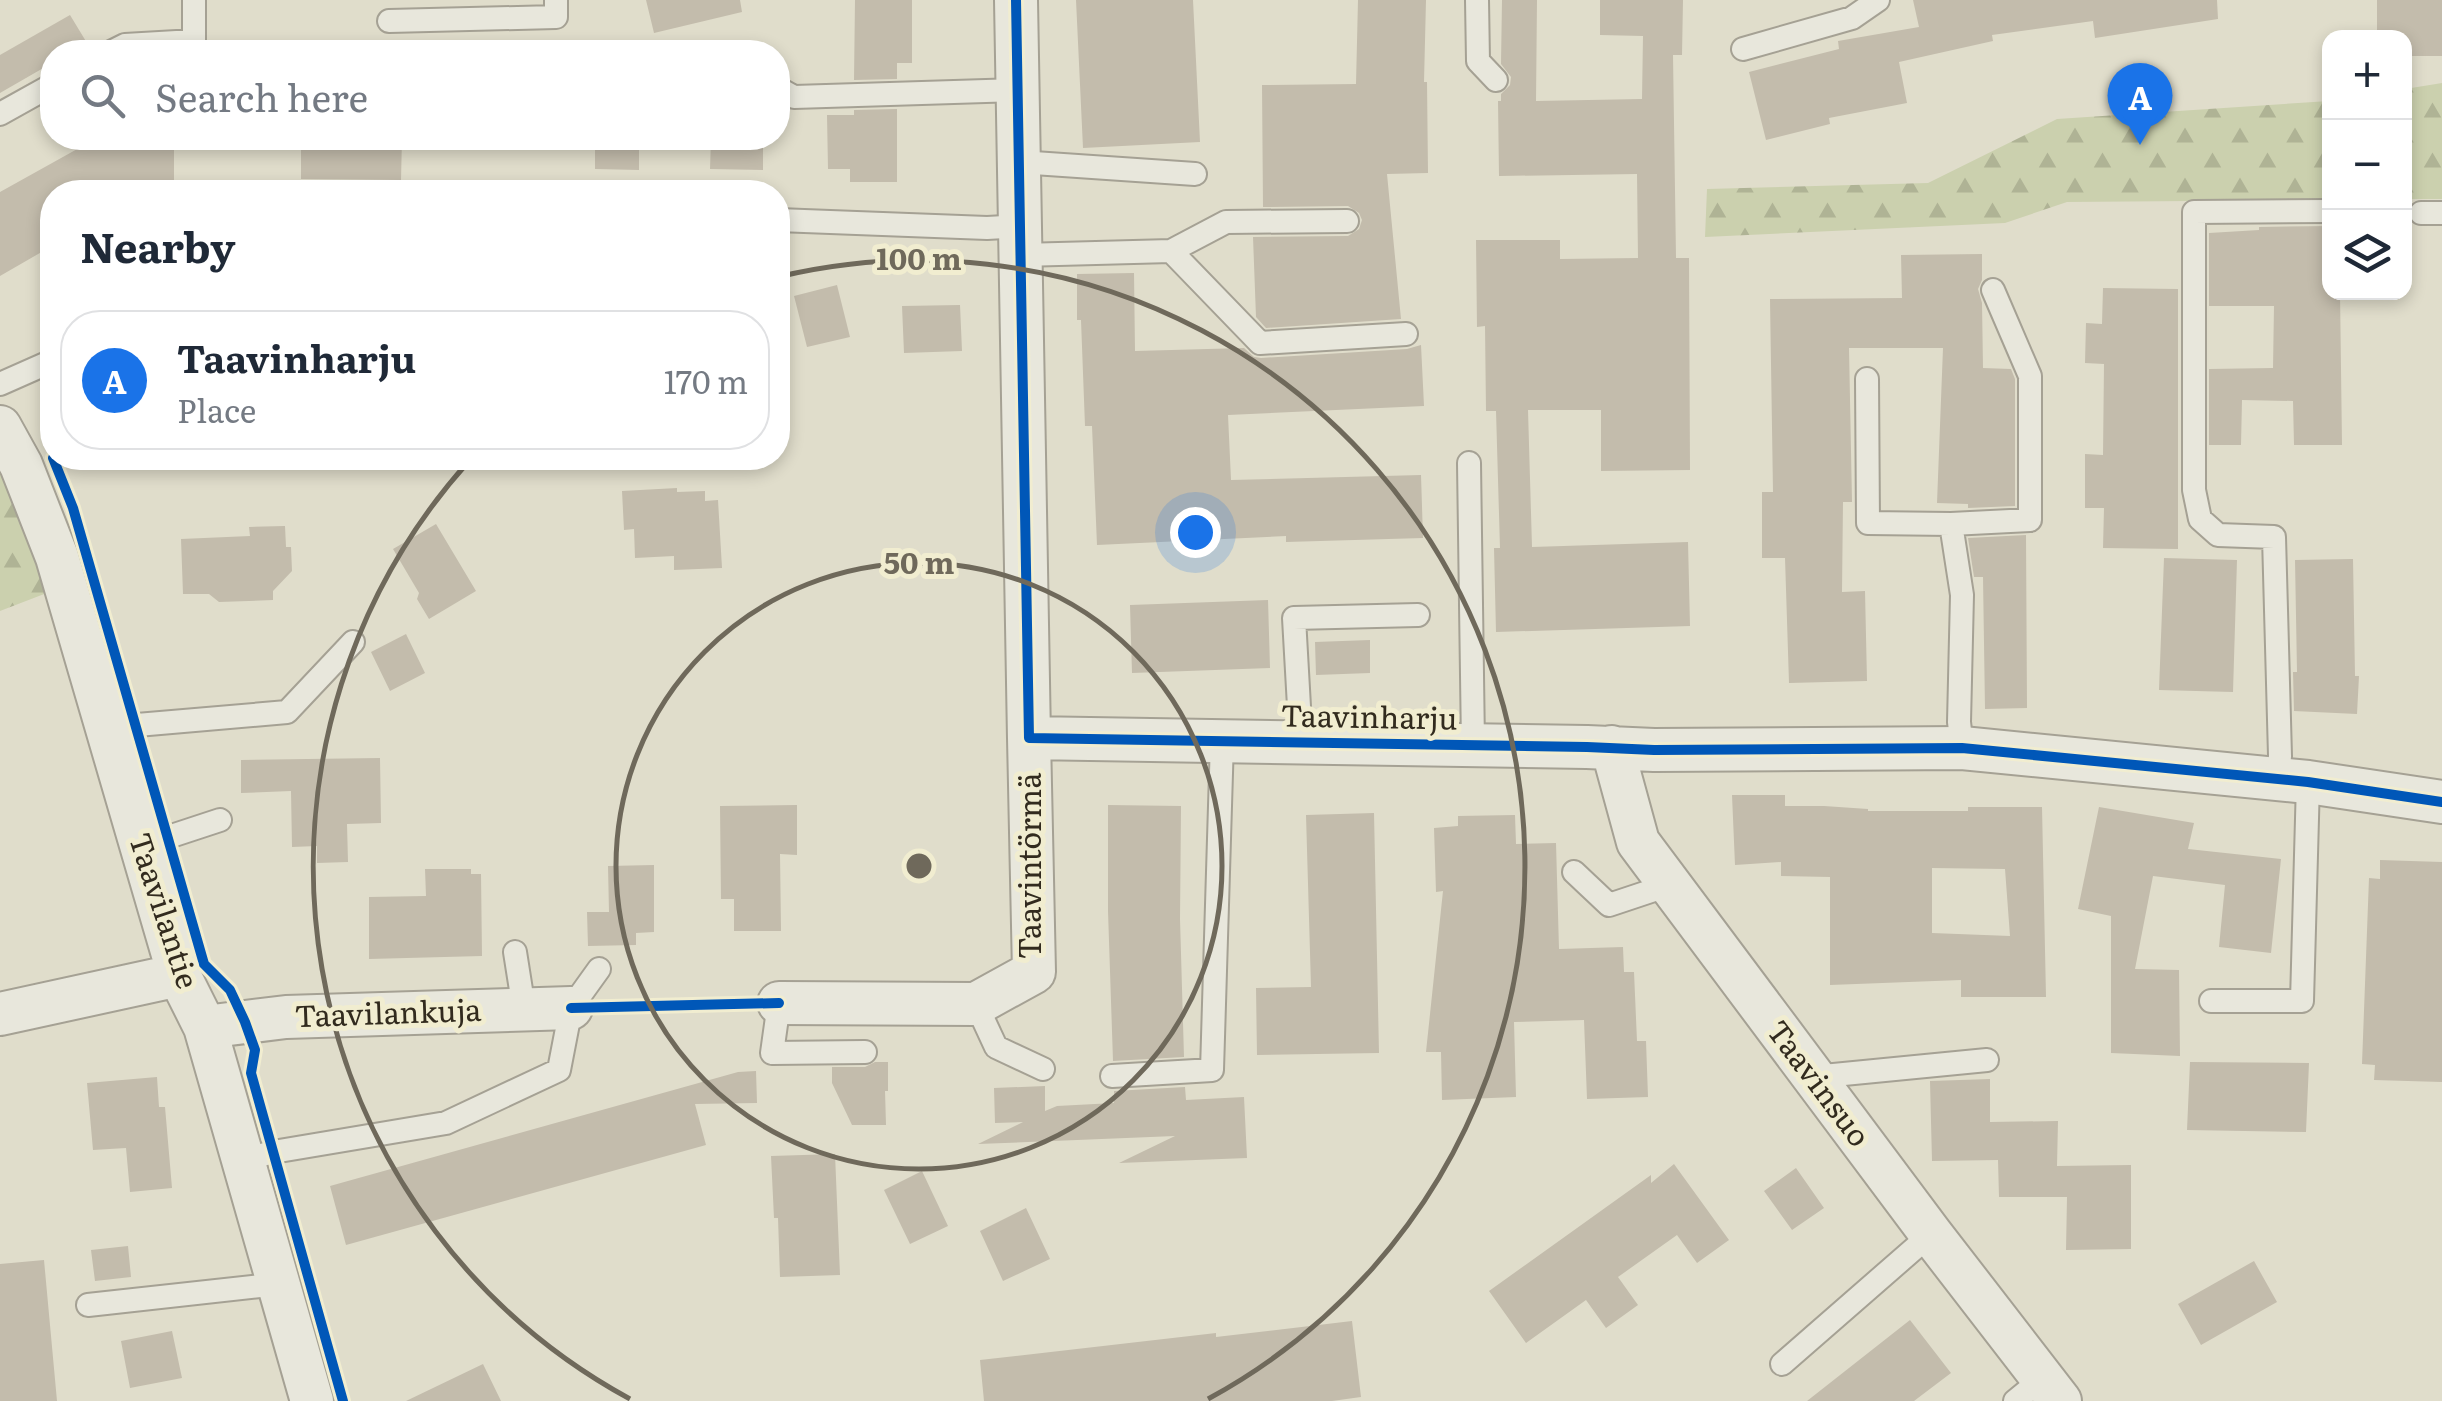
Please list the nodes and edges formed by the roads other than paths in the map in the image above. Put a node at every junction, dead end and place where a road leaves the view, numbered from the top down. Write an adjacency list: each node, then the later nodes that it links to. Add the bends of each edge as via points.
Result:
1 (194, 0): 7 (lane)
2 (556, 0): 6 (lane, via 556,17)
3 (1016, 0): 10 (street)
4 (1477, 0): 9 (lane, via 1478,61)
5 (1878, 0): 8 (lane, via 1852,18)
6 (389, 21)
7 (194, 40)
8 (1744, 49)
9 (1496, 80)
10 (1018, 90): 12 (lane); 14 (street)
11 (40, 92): 13 (lane)
12 (790, 96)
13 (0, 114)
14 (1020, 162): 15 (lane); 19 (street)
15 (1195, 174)
16 (2322, 211): 38 (lane, via 2194,212 2194,490 2200,518 2218,535 2274,537 2280,756)
17 (790, 220): 19 (lane, via 987,228)
18 (1348, 221): 20 (lane, via 1226,222)
19 (1021, 240): 20 (lane); 32 (street)
20 (1171, 251): 22 (lane, via 1260,343)
21 (1993, 290): 28 (lane, via 2030,376 2030,520)
22 (1406, 334)
23 (40, 366): 25 (lane)
24 (1867, 379): 28 (lane, via 1868,523)
25 (0, 384)
26 (0, 427): 31 (street, Taavilantie, via 22,465 56,557)
27 (1469, 464): 35 (lane)
28 (1950, 524): 37 (lane, via 1962,596)
29 (1418, 615): 34 (lane, via 1294,618)
30 (353, 642): 31 (lane, via 287,712)
31 (107, 730): 41 (street, Taavilantie)
32 (1030, 738): 33 (street, Taavinharju); 49 (street, Taavintörmä, via 1034,972)
33 (1222, 740): 34 (street, Taavinharju); 57 (lane, via 1212,1070)
34 (1301, 742): 35 (street, Taavinharju)
35 (1474, 745): 36 (street, Taavinharju)
36 (1612, 747): 37 (street, Taavinharju); 43 (street, Taavinsuo, via 1638,842)
37 (1962, 748): 38 (street, Taavinharju)
38 (2293, 781): 39 (street, Taavinharju); 47 (lane, via 2302,1002)
39 (2442, 802)
40 (220, 820): 41 (lane)
41 (141, 846): 46 (street, Taavilantie)
42 (1574, 872): 43 (lane, via 1609,905)
43 (1669, 885): 58 (street, Taavinsuo)
44 (515, 952): 51 (lane)
45 (599, 970): 50 (lane)
46 (179, 975): 52 (street); 53 (street, Taavilantie)
47 (2211, 1001)
48 (779, 1002): 49 (street, Taavintörmä); 54 (lane, via 772,1053)
49 (976, 1004): 56 (lane, via 996,1047)
50 (571, 1008): 51 (street, Taavilankuja); 59 (lane, via 559,1070 446,1123)
51 (524, 1009): 53 (street, Taavilankuja, via 286,1017)
52 (0, 1014)
53 (206, 1027): 59 (street, Taavilantie)
54 (865, 1052)
55 (1987, 1060): 58 (lane)
56 (1043, 1069)
57 (1112, 1076)
58 (1812, 1077): 60 (street, Taavinsuo)
59 (244, 1160): 61 (street, Taavilantie)
60 (1931, 1234): 63 (lane); 64 (street, Taavinsuo)
61 (279, 1284): 62 (lane); 65 (street, Taavilantie)
62 (88, 1305)
63 (1782, 1364)
64 (2039, 1393)
65 (312, 1401)

